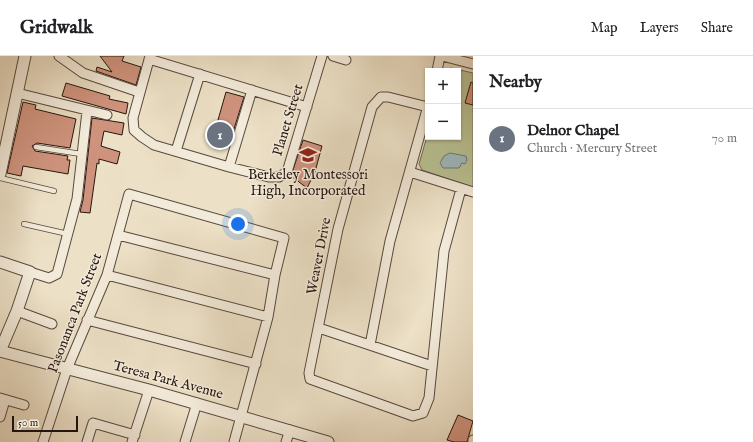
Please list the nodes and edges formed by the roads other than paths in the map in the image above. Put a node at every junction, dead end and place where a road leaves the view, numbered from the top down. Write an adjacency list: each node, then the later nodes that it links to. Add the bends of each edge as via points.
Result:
1 (26, 56): 13 (street)
2 (59, 56): 12 (street, via 83,73)
3 (322, 56): 15 (street, Planet Street)
4 (333, 56): 7 (street)
5 (441, 56): 8 (street); 9 (street)
6 (150, 57): 10 (street); 12 (street)
7 (346, 60)
8 (473, 64)
9 (438, 68)
10 (200, 74): 11 (street); 20 (street)
11 (252, 90): 15 (street); 22 (street)
12 (139, 92): 20 (street, Planet Street, via 133,118 134,130 154,145)
13 (17, 94): 16 (street); 24 (street)
14 (425, 106): 40 (street, Weaver Drive, via 381,97 372,107 338,229)
15 (307, 107): 22 (street, Planet Street, via 287,172 269,177)
16 (87, 111): 17 (street); 21 (street)
17 (107, 115)
18 (425, 118): 23 (street)
19 (36, 147): 21 (lane)
20 (176, 151): 22 (street, Planet Street)
21 (81, 154): 30 (street, via 77,199)
22 (229, 167)
23 (410, 172): 26 (street); 41 (street, via 390,241)
24 (0, 174)
25 (0, 178): 27 (lane)
26 (461, 189): 28 (street); 44 (street, via 444,251)
27 (54, 191)
28 (473, 192)
29 (24, 224): 30 (lane)
30 (68, 234): 33 (street, via 57,274 49,278)
31 (118, 235): 34 (street, Pasonanca Park Street); 35 (street); 35 (street, Pasonanca Park Street, via 129,194 284,238)
32 (0, 262): 33 (street)
33 (30, 272): 36 (street)
34 (106, 275): 37 (street); 38 (street, Pasonanca Park Street)
35 (275, 275): 37 (street)
36 (17, 312): 39 (street); 42 (street)
37 (268, 317): 43 (street)
38 (88, 320): 43 (street); 45 (street, Pasonanca Park Street)
39 (52, 324)
40 (319, 328): 41 (street); 44 (street, Weaver Drive, via 309,373 310,379 413,416 423,413 429,398)
41 (370, 345): 44 (street)
42 (0, 351): 45 (street, Teresa Park Avenue)
43 (256, 364): 51 (street)
44 (432, 366)
45 (67, 369): 46 (street, Teresa Park Avenue); 54 (street, Pasonanca Park Street)
46 (149, 390): 48 (street, Teresa Park Avenue); 53 (street)
47 (3, 399): 49 (street); 50 (street)
48 (197, 403): 51 (street, Teresa Park Avenue); 56 (street)
49 (24, 405)
50 (0, 416)
51 (242, 416): 52 (street, Teresa Park Avenue); 57 (street)
52 (290, 430): 58 (street); 59 (street, Teresa Park Avenue)
53 (134, 439): 55 (street, via 93,423)
54 (42, 442)
55 (87, 442)
56 (185, 442)
57 (234, 442)
58 (286, 442)
59 (328, 442)

